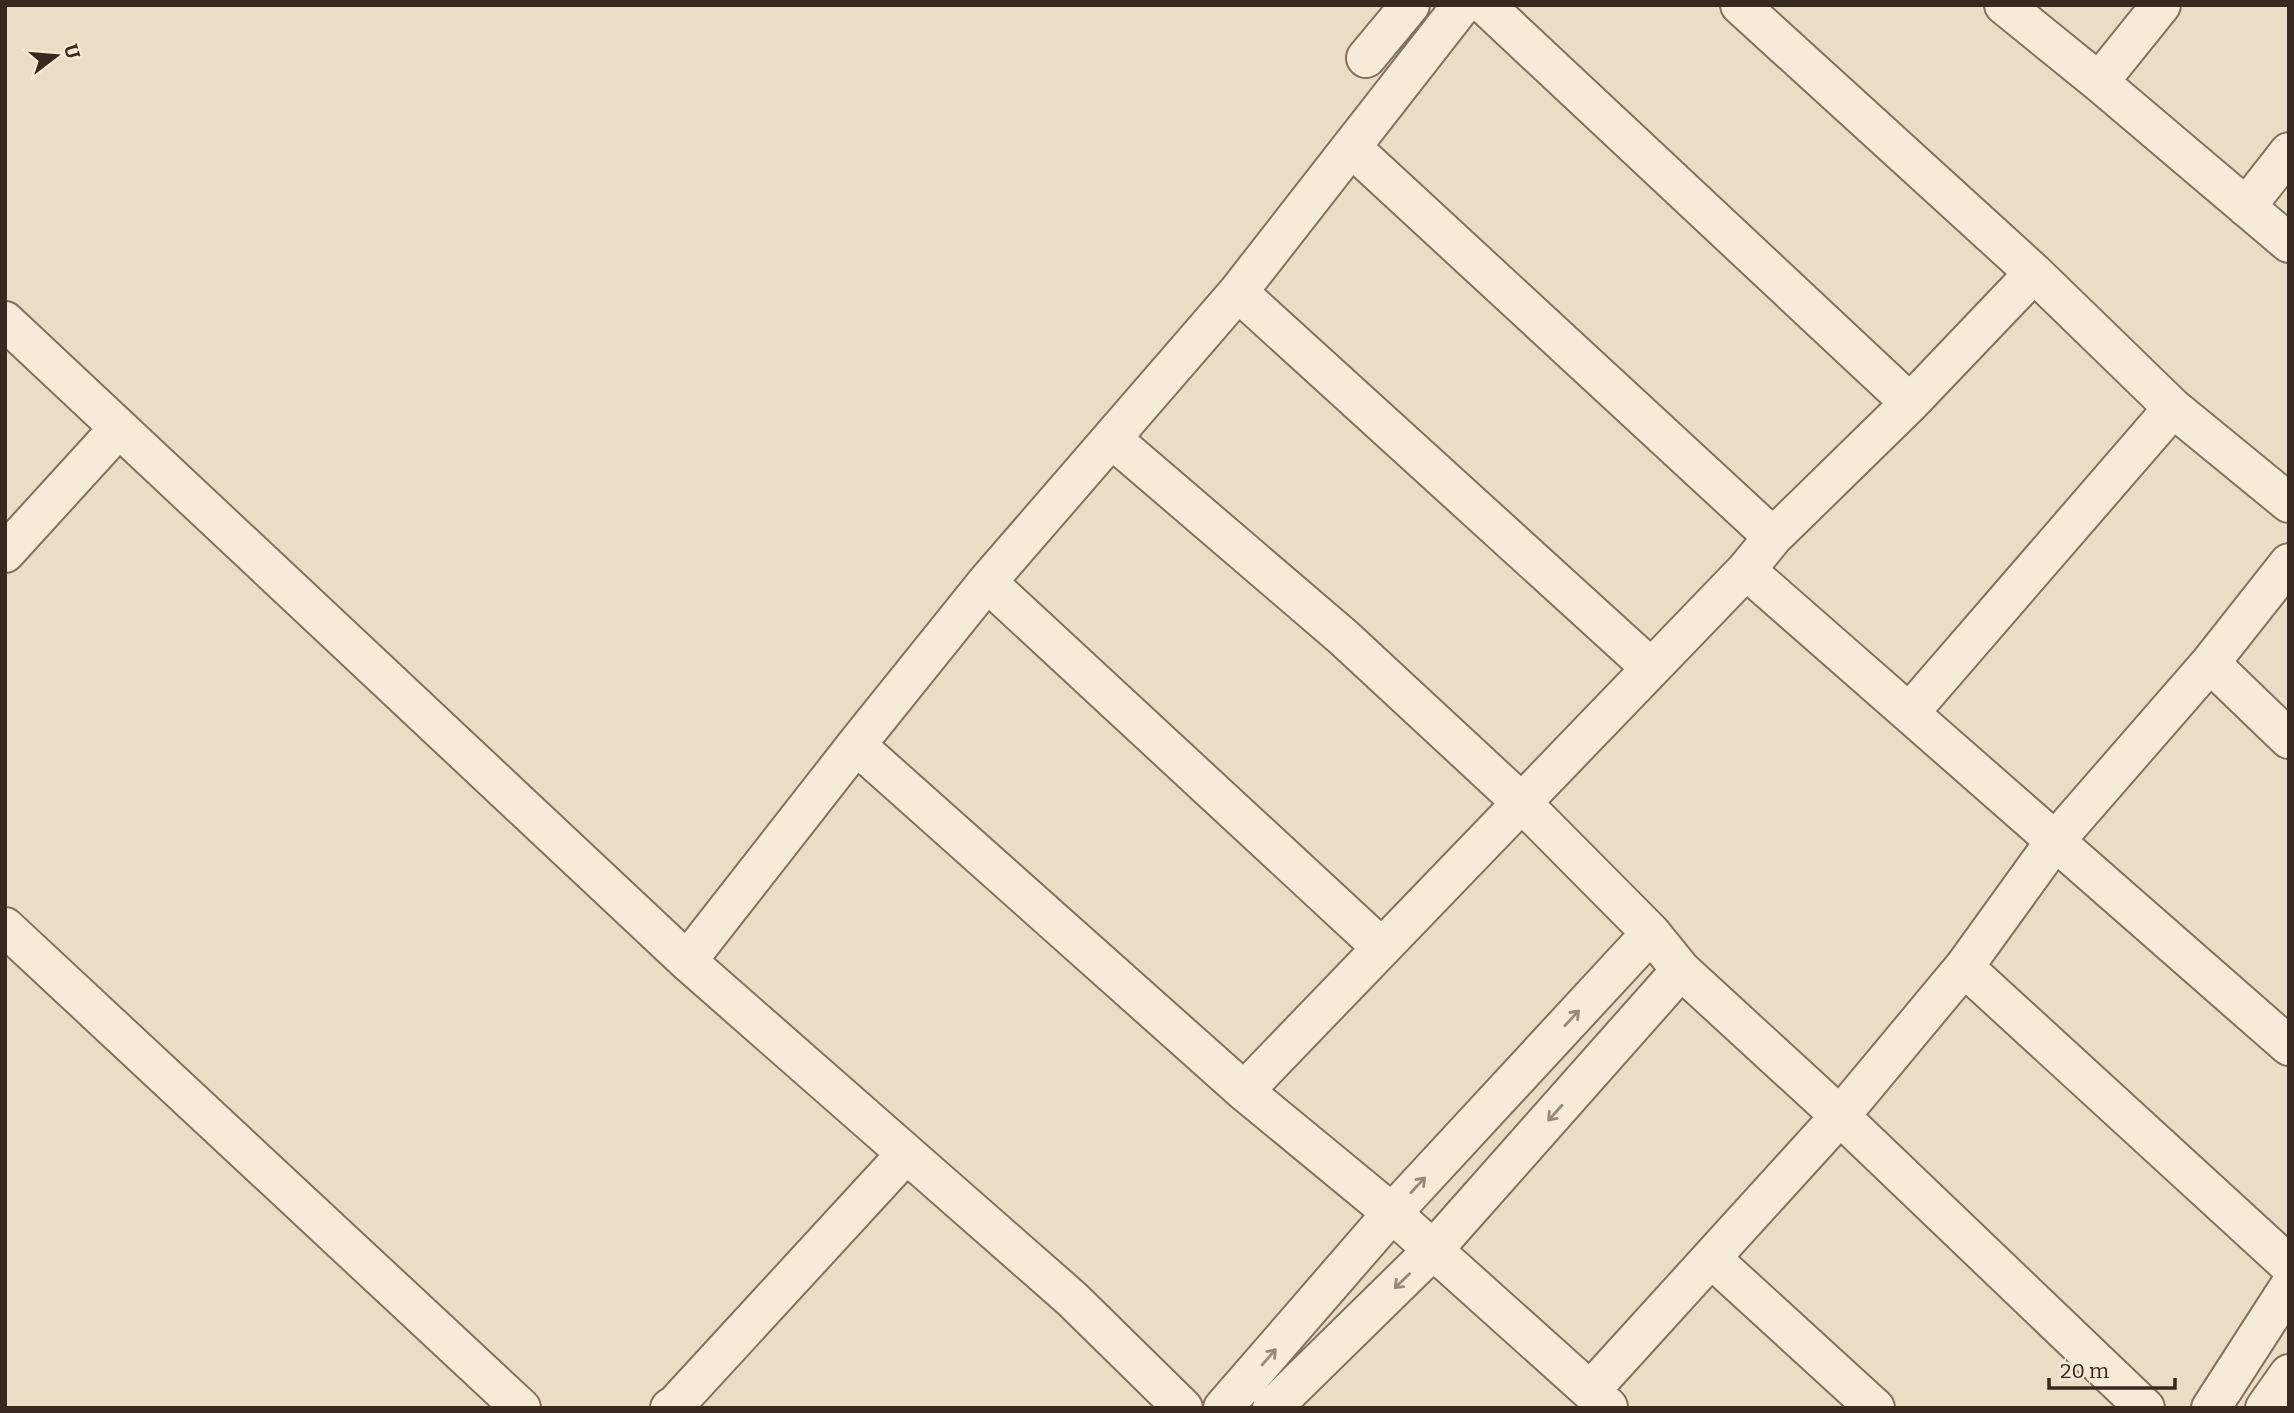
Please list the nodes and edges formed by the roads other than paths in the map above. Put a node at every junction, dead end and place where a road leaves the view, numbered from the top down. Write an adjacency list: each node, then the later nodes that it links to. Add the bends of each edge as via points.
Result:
1 (1410, 5): 7 (street)
2 (1462, 5): 9 (street)
3 (1485, 5): 16 (street)
4 (1740, 5): 13 (street)
5 (2004, 5): 8 (street)
6 (2161, 5): 8 (street)
7 (1366, 58)
8 (2099, 82): 11 (street)
9 (1351, 147): 14 (street); 21 (street)
10 (2289, 152): 11 (street)
11 (2246, 207): 12 (street)
12 (2289, 243)
13 (2034, 273): 16 (street); 17 (street)
14 (1238, 292): 19 (street); 27 (street)
15 (5, 321): 18 (street)
16 (1910, 403): 21 (street)
17 (2173, 408): 20 (street); 28 (street)
18 (119, 428): 22 (street); 36 (street)
19 (1112, 439): 25 (street); 31 (street, via 1343,636)
20 (2289, 503)
21 (1773, 537): 24 (street)
22 (5, 553)
23 (2289, 563): 26 (street)
24 (1746, 570): 27 (street); 28 (street)
25 (987, 582): 30 (street); 35 (street)
26 (2210, 663): 29 (street); 32 (street)
27 (1651, 668): 31 (street)
28 (1910, 712): 32 (street)
29 (2289, 738)
30 (856, 745): 36 (street); 40 (street)
31 (1523, 804): 34 (street); 35 (street)
32 (2055, 841): 37 (street); 39 (street)
33 (5, 927): 50 (street)
34 (1651, 933): 38 (street); 43 (street, one-way to 34)
35 (1382, 947): 40 (street)
36 (687, 961): 42 (street)
37 (1965, 967): 41 (street); 46 (street)
38 (1681, 970): 41 (street); 44 (street, one-way to 44)
39 (2289, 1046)
40 (1244, 1091): 43 (street)
41 (1840, 1116): 45 (street); 56 (street)
42 (906, 1154): 51 (street); 52 (street, via 1072,1299)
43 (1392, 1213): 44 (street); 53 (street, one-way to 43)
44 (1433, 1250): 49 (street); 54 (street, one-way to 54)
45 (1711, 1258): 49 (street); 55 (street)
46 (2289, 1265)
47 (2289, 1287): 57 (street)
48 (2289, 1374): 58 (street)
49 (1600, 1399)
50 (521, 1408)
51 (670, 1408)
52 (1183, 1408)
53 (1223, 1408)
54 (1272, 1408)
55 (1875, 1408)
56 (2145, 1408)
57 (2211, 1408)
58 (2265, 1408)

